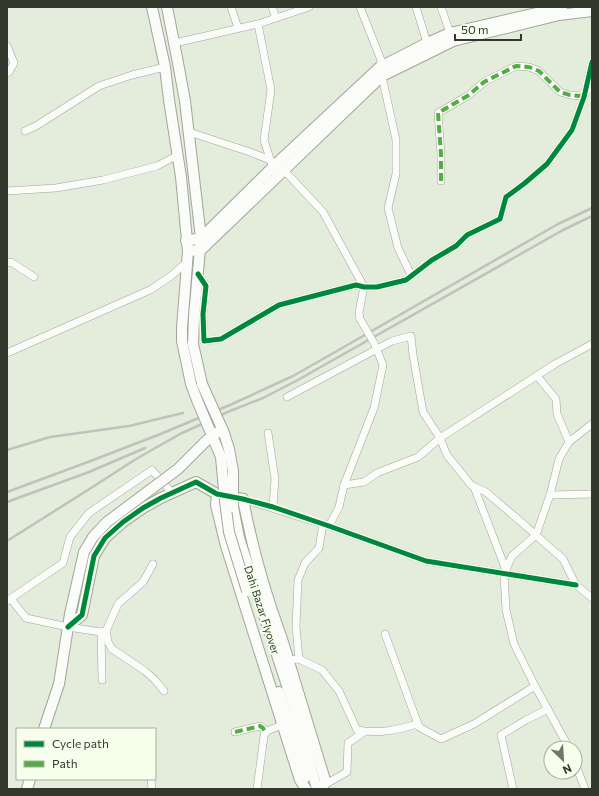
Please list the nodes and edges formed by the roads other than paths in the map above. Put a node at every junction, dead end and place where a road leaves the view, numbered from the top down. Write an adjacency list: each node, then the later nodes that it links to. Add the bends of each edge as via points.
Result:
1 (152, 7): 19 (street)
2 (167, 7): 15 (street, Dahi Bazar Flyover)
3 (231, 7): 13 (street)
4 (272, 7): 11 (street)
5 (309, 7): 11 (street)
6 (360, 7): 20 (street, via 381,60)
7 (416, 7): 17 (street)
8 (441, 7): 14 (street)
9 (559, 9): 10 (street); 14 (street)
10 (592, 11)
11 (276, 18): 12 (street)
12 (258, 24): 13 (street); 26 (street, via 271,90 264,140)
13 (238, 28): 15 (street)
14 (452, 37): 17 (street)
15 (175, 43): 24 (street, Dahi Bazar Flyover)
16 (7, 46): 21 (street, via 14,63)
17 (429, 47): 20 (street)
18 (592, 62): 22 (street)
19 (166, 67): 23 (street, via 99,86); 25 (street)
20 (381, 71): 26 (street); 36 (street, via 396,140 396,174 388,208 398,248)
21 (7, 73)
22 (589, 90): 27 (street, via 580,96 560,92 539,71 516,66 484,82 469,95 438,113); 36 (street, via 572,130 547,164 506,197 500,219 467,235 456,246)
23 (25, 131)
24 (189, 132): 26 (street, via 250,152); 29 (street, Dahi Bazar Flyover)
25 (178, 155): 28 (street, via 158,166 104,180 56,188); 30 (street)
26 (277, 167): 29 (street); 31 (street); 38 (street, via 323,212)
27 (441, 181)
28 (7, 191)
29 (201, 238): 30 (street); 31 (street, Dahi Bazar Flyover)
30 (186, 241): 32 (street)
31 (201, 250): 32 (street); 35 (street, Dahi Bazar Flyover)
32 (188, 251): 33 (street, Dahi Bazar Flyover)
33 (186, 262): 41 (street, via 150,290); 47 (street, Dahi Bazar Flyover, bridge, via 182,341 196,400)
34 (7, 263): 37 (street, via 11,262)
35 (198, 274): 38 (street, via 206,286 204,341 221,339 279,305 356,285); 45 (street, Dahi Bazar Flyover, bridge, via 194,344 202,384)
36 (411, 275): 38 (street, via 399,282)
37 (34, 277)
38 (364, 287): 40 (street, bridge, via 360,319)
39 (592, 344): 42 (street)
40 (375, 346): 43 (street); 48 (street, via 411,336 423,412); 50 (street, via 383,365 374,408)
41 (7, 354)
42 (537, 376): 48 (street); 49 (street, via 556,399 557,414)
43 (287, 397)
44 (592, 424): 49 (street)
45 (222, 429): 47 (street, bridge); 82 (street, Dahi Bazar Flyover, bridge, via 233,471 233,507 239,538 293,704)
46 (268, 433): 57 (street, via 275,479)
47 (212, 436): 66 (street, bridge, via 178,469 107,522 93,536 84,552); 82 (street, Dahi Bazar Flyover, bridge, via 221,457 229,532 271,668)
48 (440, 438): 50 (street, via 418,457 377,473 364,482); 51 (street, via 447,455)
49 (569, 442): 55 (street, via 560,459)
50 (344, 485): 58 (street, via 339,507)
51 (474, 486): 59 (street, via 486,492); 61 (street)
52 (172, 493): 53 (street, via 196,482); 65 (street, via 152,470 89,514 70,537 63,563); 66 (street, via 143,508 105,538 94,556 82,615)
53 (217, 494): 56 (street); 76 (street, via 216,505 226,546)
54 (592, 494): 55 (street)
55 (550, 495): 59 (street)
56 (243, 499): 57 (street); 70 (street, via 260,572)
57 (273, 507): 58 (street)
58 (326, 525): 61 (street, via 426,561); 69 (street, via 318,548 305,563 298,580 296,627)
59 (536, 535): 61 (street, via 512,556); 62 (street, via 563,559)
60 (153, 564): 67 (street, via 143,582 118,604)
61 (505, 572): 62 (street); 72 (street, via 506,610 514,644)
62 (579, 587): 63 (street); 64 (street)
63 (592, 590)
64 (592, 598)
65 (9, 600): 66 (street, via 26,618)
66 (68, 627): 67 (street); 77 (street, via 59,684)
67 (104, 631): 71 (street); 73 (street, via 112,648 145,671)
68 (385, 634): 75 (street)
69 (299, 659): 70 (street); 79 (street, via 322,670 339,691 357,730)
70 (288, 660): 82 (street, via 325,780)
71 (102, 680)
72 (535, 686): 74 (street); 75 (street, via 474,724 441,739)
73 (164, 691)
74 (548, 710): 81 (street); 84 (street, via 501,735)
75 (418, 724): 79 (street, via 392,731)
76 (282, 725): 80 (street); 82 (street, via 300,780)
77 (44, 728)
78 (235, 732): 80 (street, via 260,726)
79 (364, 732): 82 (street, via 348,743 347,772)
80 (265, 733): 83 (street)
81 (565, 740)
82 (315, 787)
83 (257, 789)
84 (513, 789)

